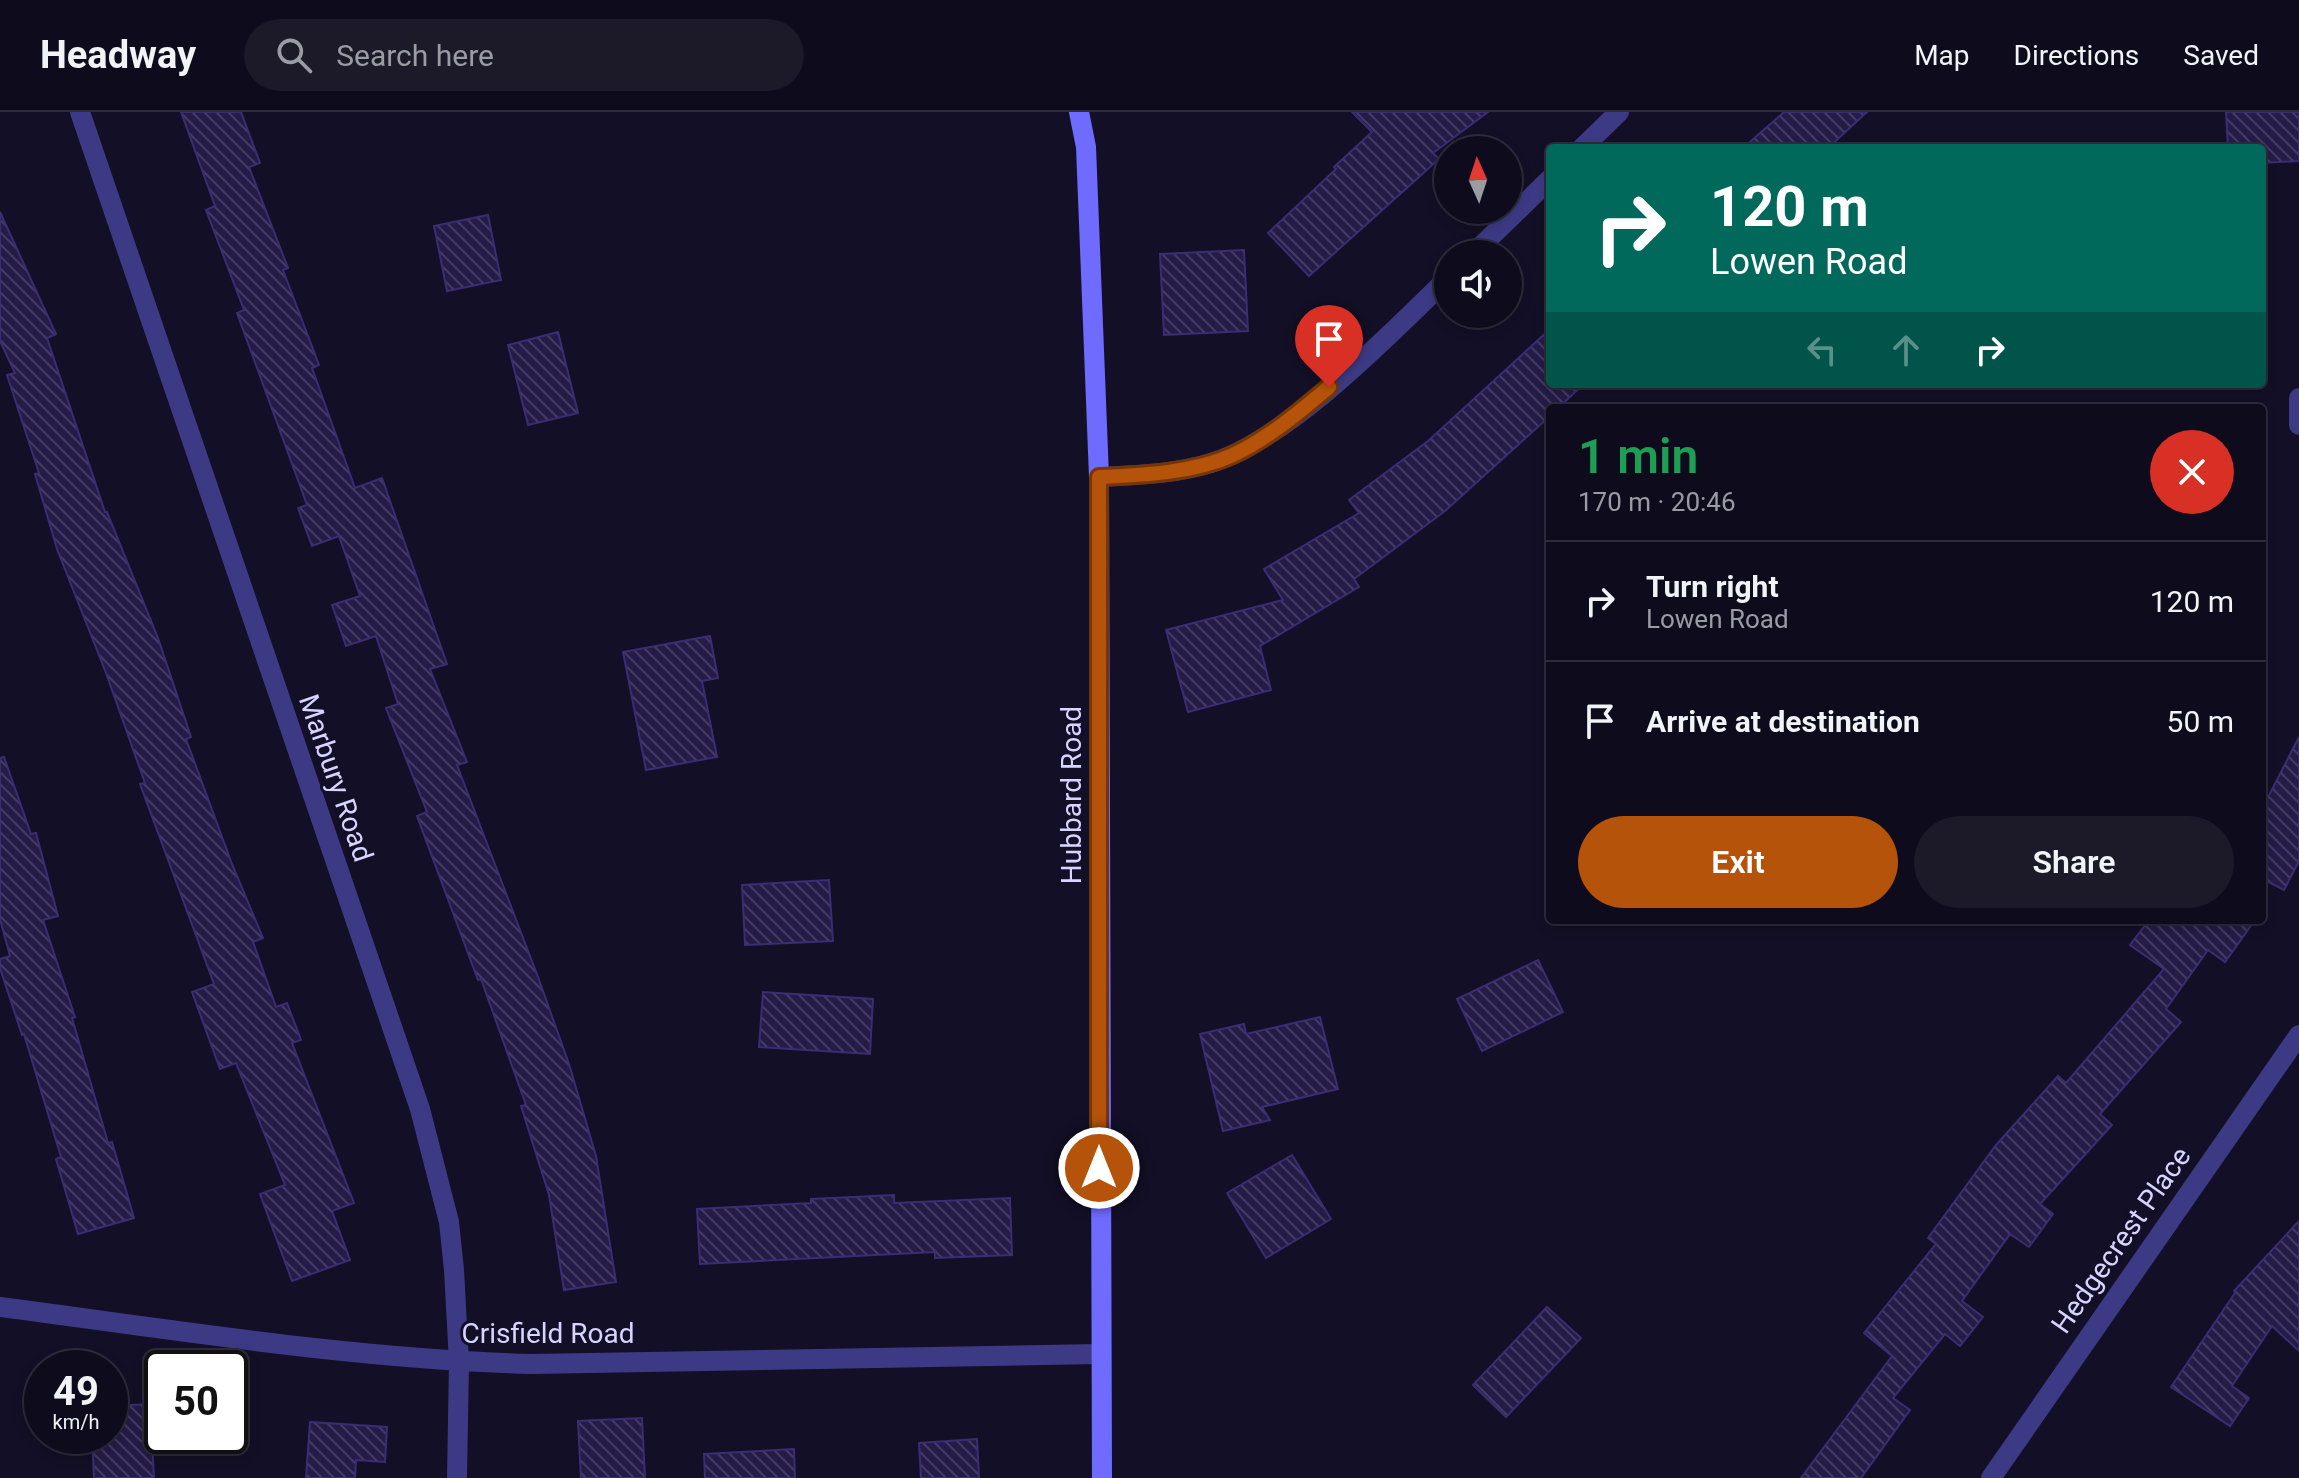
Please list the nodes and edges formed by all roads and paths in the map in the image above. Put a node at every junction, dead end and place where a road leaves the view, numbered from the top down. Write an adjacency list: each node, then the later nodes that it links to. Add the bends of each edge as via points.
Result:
1 (80, 112): 14 (street, Marbury Road, via 420,1109 449,1222)
2 (1079, 112): 10 (main road, Hubbard Road, via 1086,147)
3 (1619, 112): 4 (street)
4 (1586, 144)
5 (1546, 183): 6 (street)
6 (1487, 240)
7 (1434, 291): 10 (street, via 1329,387 1278,429 1245,448 1211,463)
8 (2299, 398): 9 (street)
9 (2299, 425)
10 (1099, 477): 13 (main road, Hubbard Road)
11 (2299, 1035): 17 (street, Hedgecrest Place)
12 (0, 1307): 14 (street, Crisfield Road, via 364,1355)
13 (1099, 1354): 14 (street, Crisfield Road); 16 (main road, Hubbard Road)
14 (459, 1362): 15 (street, Marbury Road)
15 (457, 1478)
16 (1102, 1478)
17 (1991, 1478)

